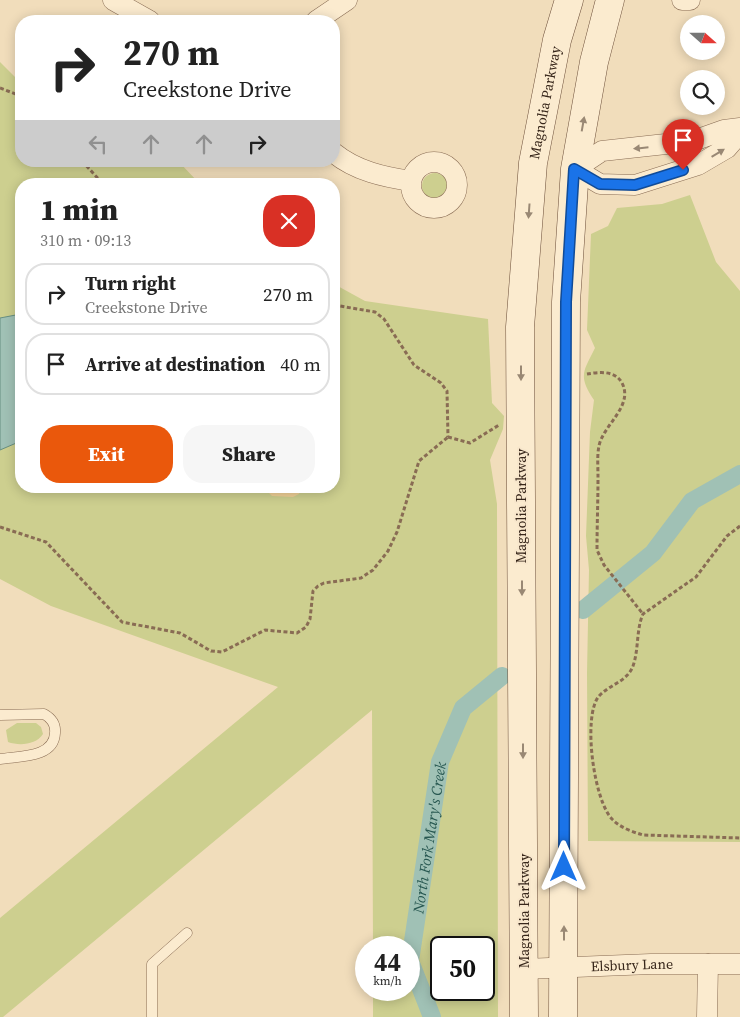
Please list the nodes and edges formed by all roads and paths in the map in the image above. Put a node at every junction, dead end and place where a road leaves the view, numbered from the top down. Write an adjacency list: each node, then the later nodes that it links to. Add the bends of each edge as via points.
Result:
1 (114, 0): 7 (street)
2 (347, 0): 8 (street)
3 (569, 0): 14 (main road, Magnolia Parkway, via 557,40)
4 (610, 0): 16 (main road, one-way to 4, via 594,62)
5 (682, 0): 6 (street)
6 (690, 0)
7 (140, 15)
8 (325, 15)
9 (0, 88): 10 (path)
10 (15, 94)
11 (740, 128): 16 (street, one-way to 16, via 694,141 602,151)
12 (740, 133): 16 (street, one-way to 12, via 600,184 635,185 698,165 727,148)
13 (340, 156): 18 (street, via 381,176)
14 (533, 163): 16 (main road); 33 (main road, Magnolia Parkway, one-way to 33, via 520,327)
15 (87, 167): 17 (path)
16 (574, 169): 32 (main road, one-way to 16, via 566,302)
17 (98, 178)
18 (411, 181)
19 (340, 306): 22 (path, via 375,312 384,319 414,365 441,383 447,391)
20 (583, 375): 25 (path, via 602,372 613,375 622,383 624,396 620,409 598,446 597,550 604,566)
21 (504, 422): 22 (path, via 470,443)
22 (448, 437): 24 (path, via 419,461 397,532 388,551 373,570 361,578 318,586 313,591 306,628 297,633 265,630 222,652 210,652 180,633 122,622 46,542)
23 (740, 526): 25 (path, via 727,536 696,577)
24 (0, 527)
25 (643, 614): 28 (path, via 632,668 622,681 599,696 593,710 590,730 599,792 612,819 643,836)
26 (0, 716): 27 (lane, via 44,714 50,717 56,728 55,739 49,749)
27 (0, 759)
28 (740, 838)
29 (187, 933): 34 (lane, via 152,964)
30 (708, 964): 31 (street, Elsbury Lane); 32 (street, Elsbury Lane); 37 (street)
31 (740, 964)
32 (564, 967): 33 (street, Elsbury Lane); 36 (main road)
33 (524, 969): 35 (main road, Magnolia Parkway)
34 (152, 1017)
35 (524, 1017)
36 (563, 1017)
37 (707, 1017)

